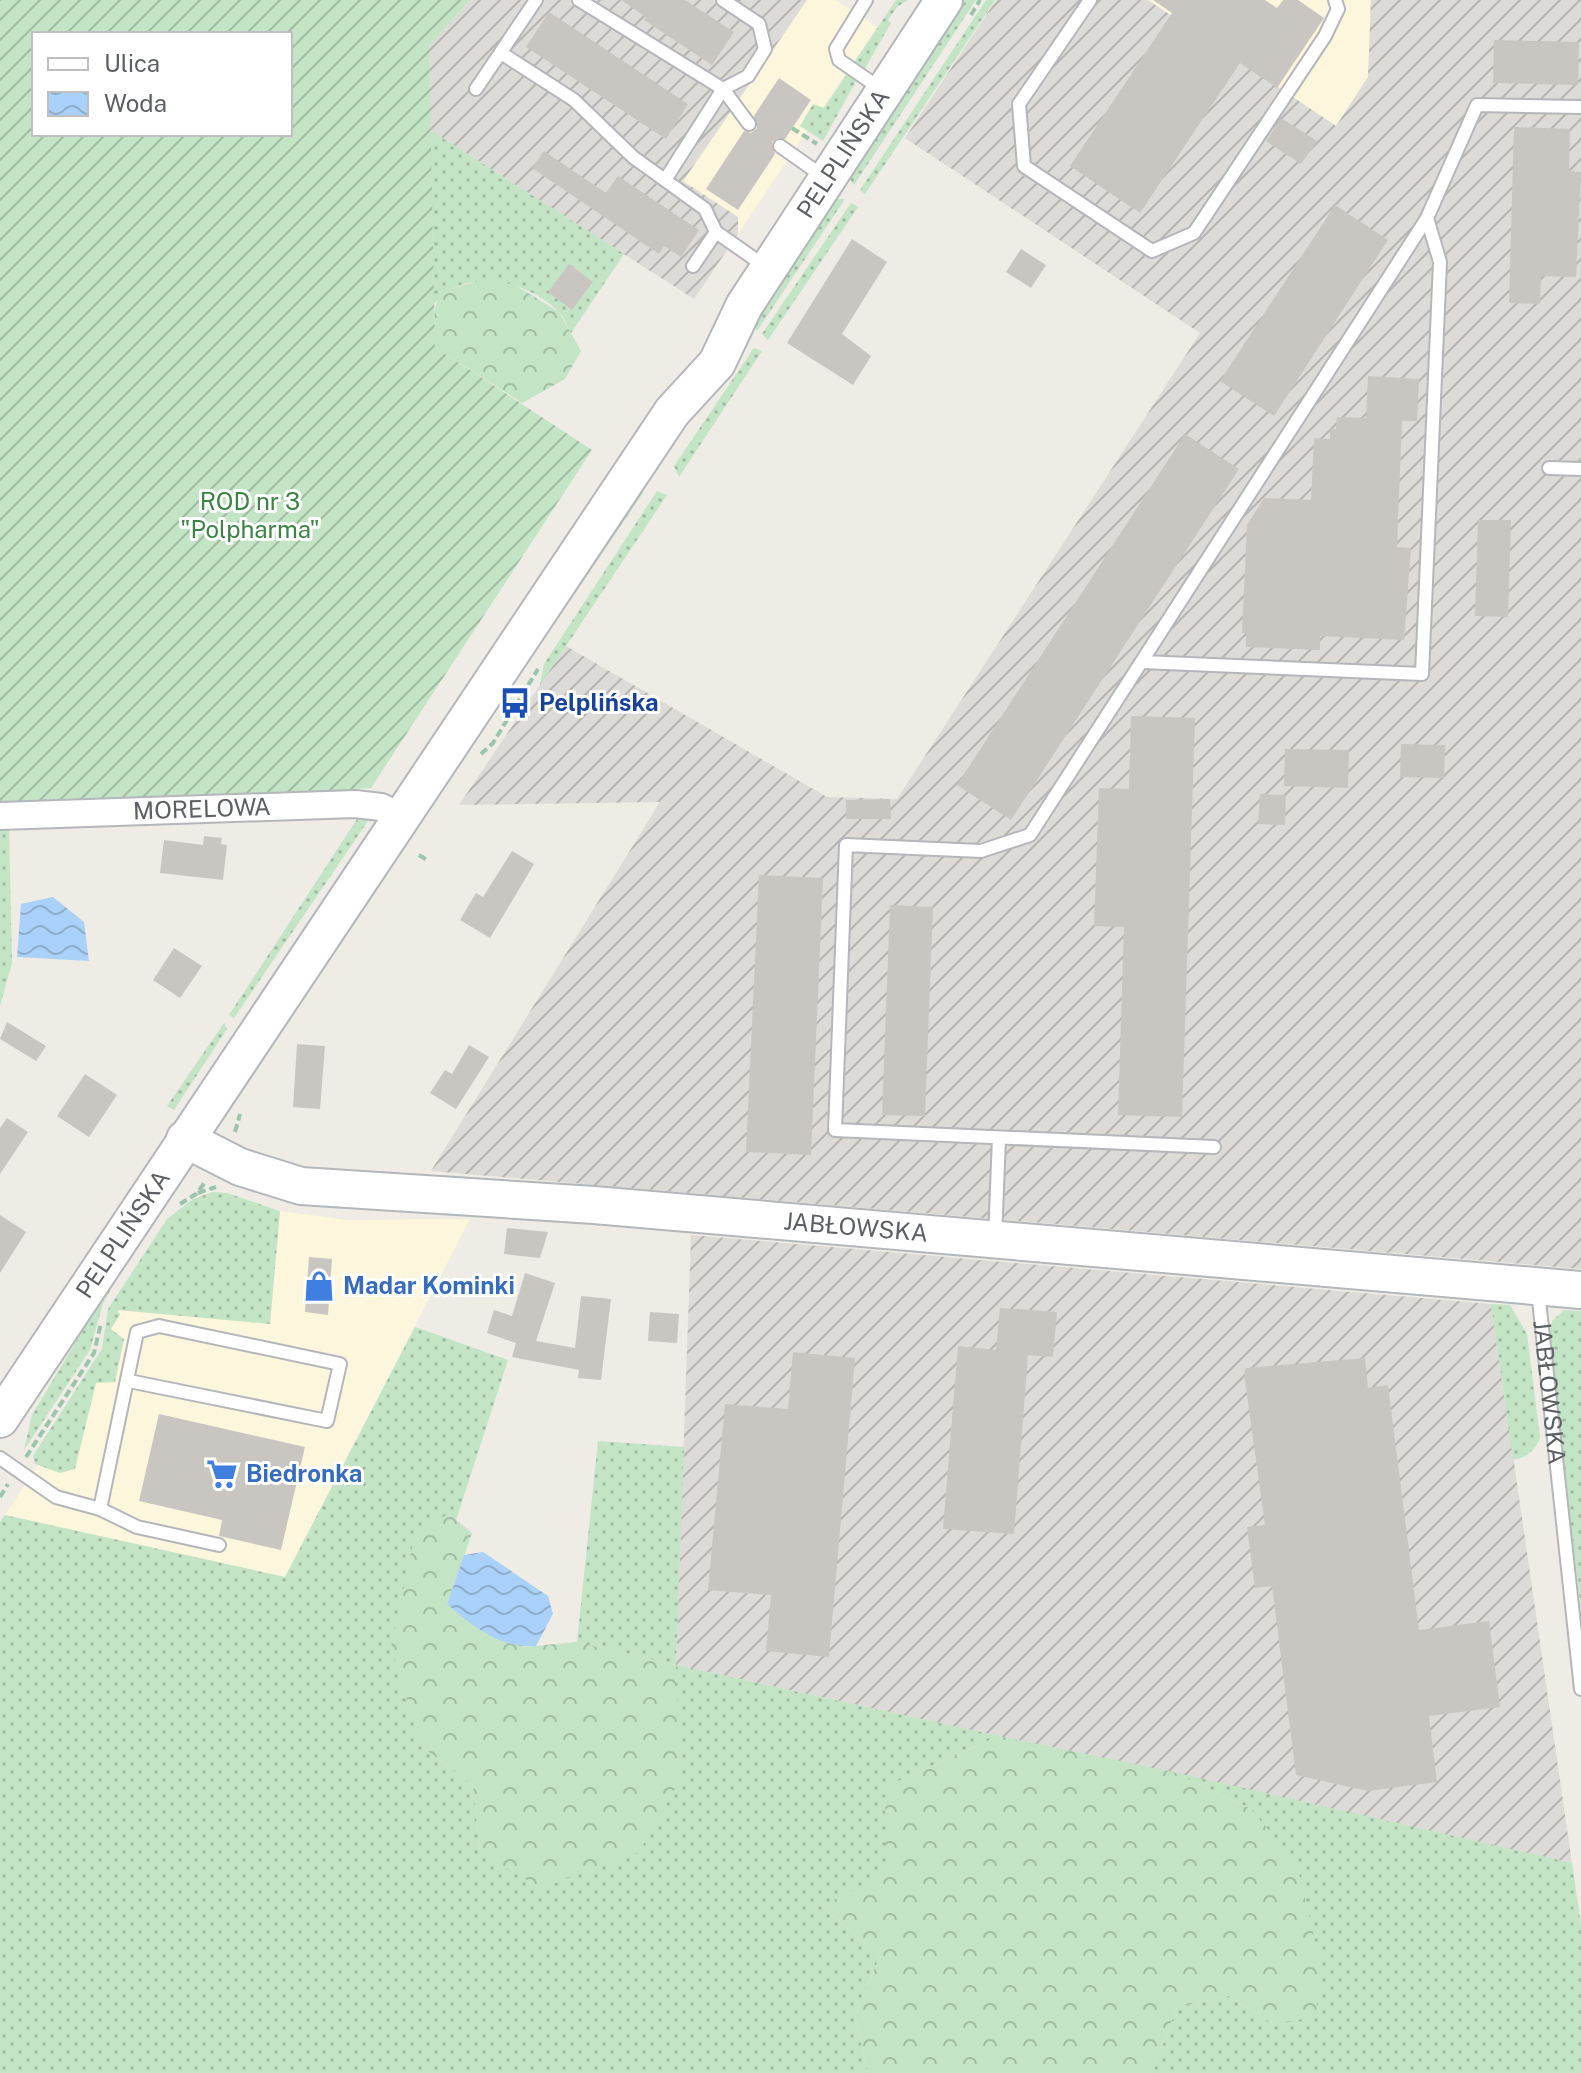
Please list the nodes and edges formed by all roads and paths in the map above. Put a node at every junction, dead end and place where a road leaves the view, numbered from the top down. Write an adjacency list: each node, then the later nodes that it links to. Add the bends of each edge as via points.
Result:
1 (536, 0): 8 (lane)
2 (579, 0): 10 (lane)
3 (723, 0): 10 (lane, via 759,24 765,49 748,76)
4 (866, 0): 11 (lane, via 836,49 839,60)
5 (944, 0): 11 (main road, PELPLIŃSKA)
6 (1090, 0): 7 (lane, via 1019,104 1024,166 1152,251 1194,233 1325,36 1338,9)
7 (1335, 0)
8 (501, 53): 9 (lane); 18 (lane, via 574,100)
9 (476, 89)
10 (723, 89): 13 (lane); 18 (lane)
11 (884, 90): 17 (main road, PELPLIŃSKA)
12 (1581, 107): 19 (lane, via 1477,105)
13 (749, 124)
14 (792, 128): 15 (path)
15 (809, 139)
16 (780, 146): 17 (lane)
17 (827, 178): 22 (main road, PELPLIŃSKA)
18 (665, 180): 20 (lane, via 705,209)
19 (1427, 218): 25 (lane); 25 (lane, via 1440,262 1422,674)
20 (716, 232): 21 (lane); 22 (lane)
21 (693, 266)
22 (768, 269): 27 (main road, PELPLIŃSKA, via 744,306 700,351 672,412)
23 (1549, 468): 24 (lane)
24 (1581, 469)
25 (1142, 662): 30 (lane, via 1030,835 981,851 846,845 835,1130)
26 (0, 816): 27 (street, MORELOWA, via 355,804 381,807)
27 (401, 817): 31 (main road, PELPLIŃSKA)
28 (419, 855): 29 (path)
29 (427, 860)
30 (999, 1138): 32 (lane); 33 (lane)
31 (185, 1139): 33 (main road, JABŁOWSKA, via 240,1167 301,1186); 38 (main road, PELPLIŃSKA)
32 (1214, 1147)
33 (995, 1238): 34 (main road, JABŁOWSKA)
34 (1537, 1285): 35 (main road, JABŁOWSKA); 44 (lane, JABŁOWSKA)
35 (1581, 1290)
36 (104, 1308): 40 (path, via 94,1353)
37 (129, 1381): 37 (lane, via 327,1421 340,1364 159,1326 137,1332); 42 (lane)
38 (0, 1419)
39 (0, 1458): 40 (lane)
40 (17, 1472): 41 (path); 42 (lane, via 56,1497)
41 (0, 1497)
42 (100, 1509): 43 (lane, via 137,1527)
43 (219, 1545)
44 (1581, 1689)

